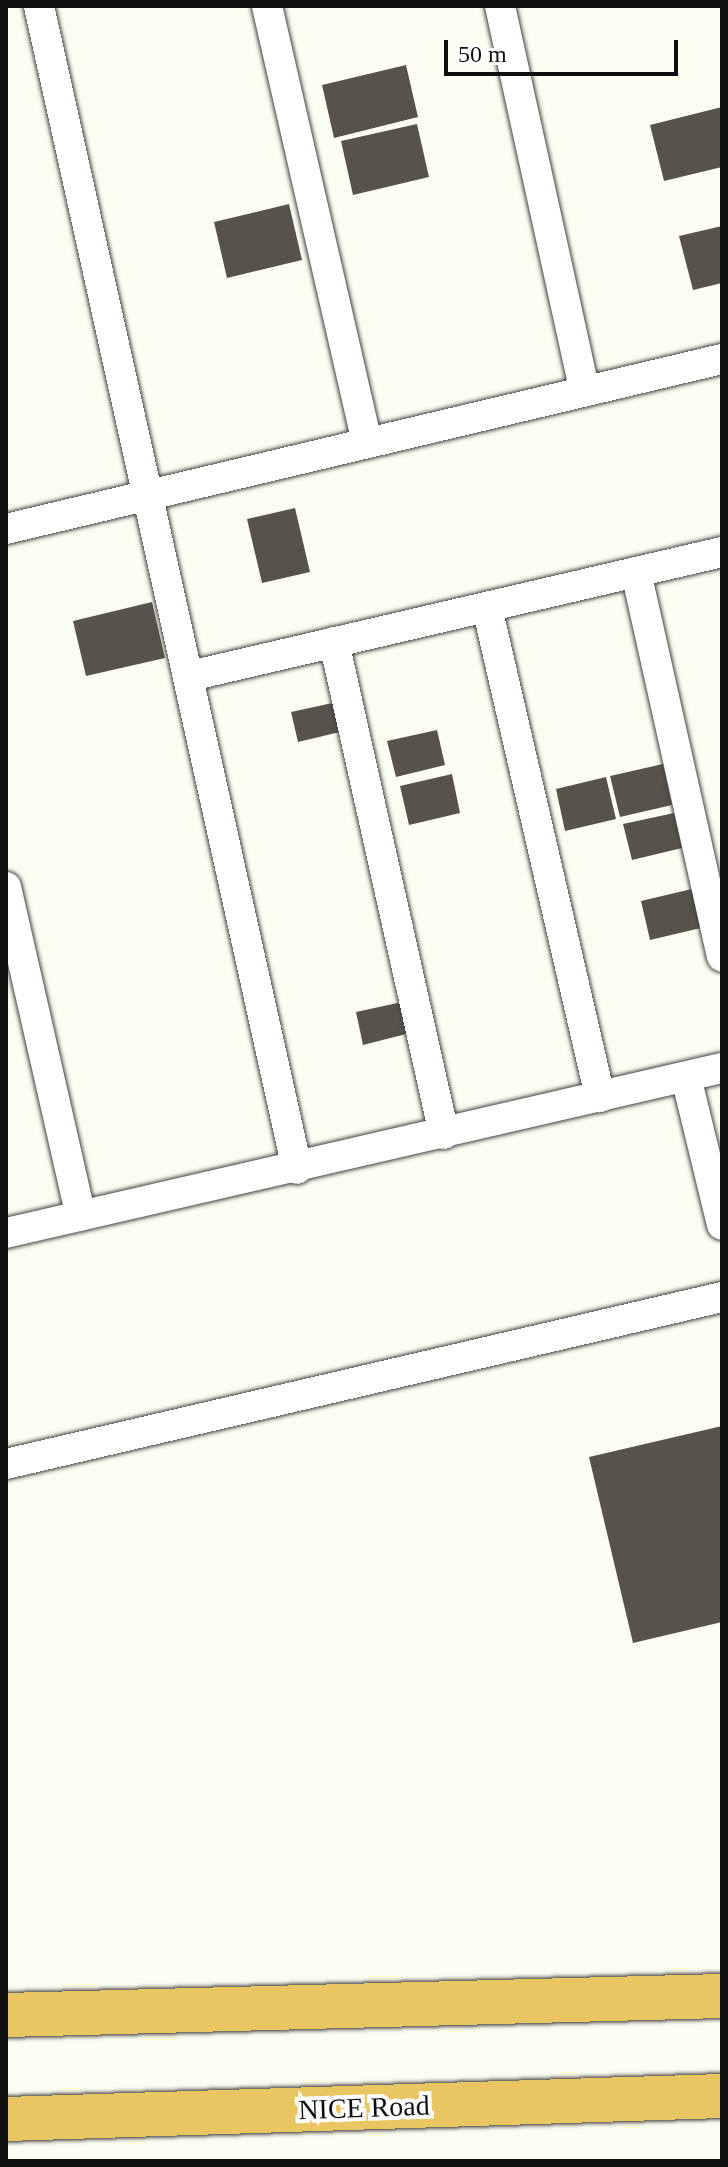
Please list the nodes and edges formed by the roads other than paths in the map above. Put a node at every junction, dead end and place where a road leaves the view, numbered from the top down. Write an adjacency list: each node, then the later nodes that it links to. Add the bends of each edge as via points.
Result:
1 (39, 6): 7 (street)
2 (267, 6): 6 (street)
3 (500, 6): 5 (street)
4 (722, 359): 5 (street)
5 (585, 391): 6 (street)
6 (367, 443): 7 (street)
7 (150, 495): 8 (street); 13 (street)
8 (6, 529)
9 (722, 552): 10 (street)
10 (636, 572): 11 (street); 15 (street)
11 (487, 607): 12 (street); 18 (street)
12 (334, 642): 13 (street); 19 (street)
13 (190, 676): 20 (street)
14 (6, 887): 21 (street)
15 (722, 956)
16 (722, 1068): 17 (street)
17 (686, 1077): 18 (street); 22 (street)
18 (600, 1097): 19 (street)
19 (444, 1134): 20 (street)
20 (297, 1169): 21 (street)
21 (81, 1216): 23 (street)
22 (722, 1225)
23 (6, 1233)
24 (722, 1297): 25 (street)
25 (6, 1464)
26 (722, 1996): 27 (highway)
27 (6, 2015)
28 (722, 2096): 29 (highway, NICE Road)
29 (6, 2119)

